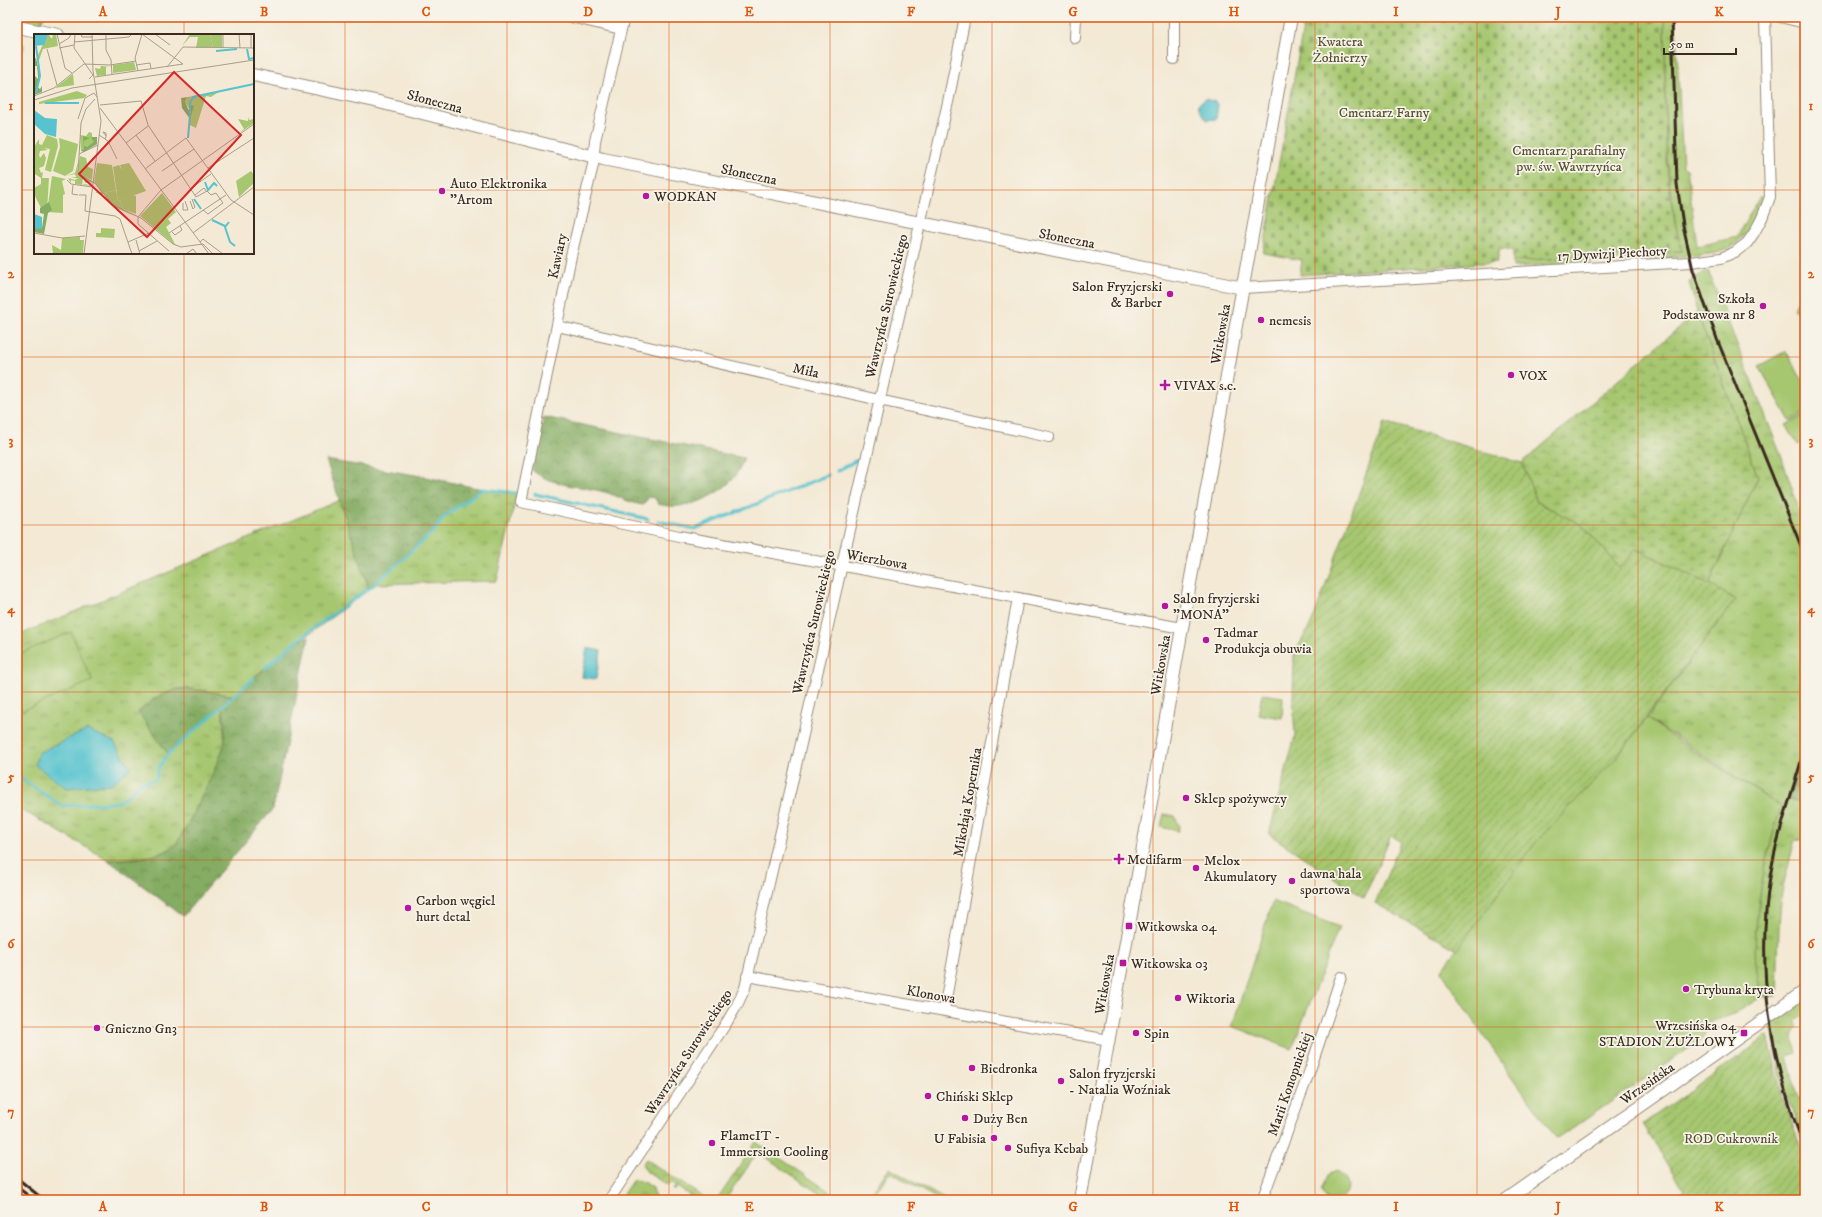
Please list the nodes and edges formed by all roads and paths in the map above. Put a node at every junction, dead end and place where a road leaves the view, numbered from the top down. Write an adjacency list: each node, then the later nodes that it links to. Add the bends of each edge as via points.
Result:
1 (571, 17): 11 (street)
2 (624, 17): 11 (street, Kawiary)
3 (965, 17): 17 (street, Wawrzyńca Surowieckiego)
4 (1076, 17): 13 (street)
5 (1174, 17): 14 (street)
6 (1291, 17): 18 (street, Witkowska)
7 (1766, 17): 18 (street, 17 Dywizji Piechoty, via 1770,197 1754,233 1735,252 1721,258 1691,262)
8 (1780, 17): 9 (street)
9 (1805, 23)
10 (17, 27): 12 (street)
11 (621, 29): 16 (street, Kawiary)
12 (53, 34)
13 (1075, 38)
14 (1174, 59)
15 (254, 75): 16 (street, Słoneczna, via 374,101)
16 (593, 156): 17 (street, Słoneczna); 19 (street, Kawiary)
17 (920, 223): 18 (street, Słoneczna); 20 (street, Wawrzyńca Surowieckiego)
18 (1243, 288): 25 (street, Witkowska)
19 (557, 326): 20 (street, Miła); 22 (street, Kawiary)
20 (879, 400): 21 (street, Miła); 23 (street, Wawrzyńca Surowieckiego)
21 (1049, 437)
22 (521, 502): 23 (street, Wierzbowa)
23 (840, 567): 24 (street, Wierzbowa); 26 (street, Wawrzyńca Surowieckiego)
24 (1018, 598): 25 (street, Wierzbowa); 29 (street, Mikołaja Kopernika)
25 (1182, 628): 30 (street, Witkowska)
26 (747, 976): 29 (street, Klonowa); 31 (street, Wawrzyńca Surowieckiego, via 734,1011)
27 (1341, 977): 33 (street, Marii Konopnickiej)
28 (1805, 991): 34 (street, Wrzesińska)
29 (944, 1010): 30 (street, Klonowa)
30 (1109, 1040): 32 (street, Witkowska)
31 (610, 1200)
32 (1080, 1200)
33 (1262, 1200)
34 (1506, 1200)

